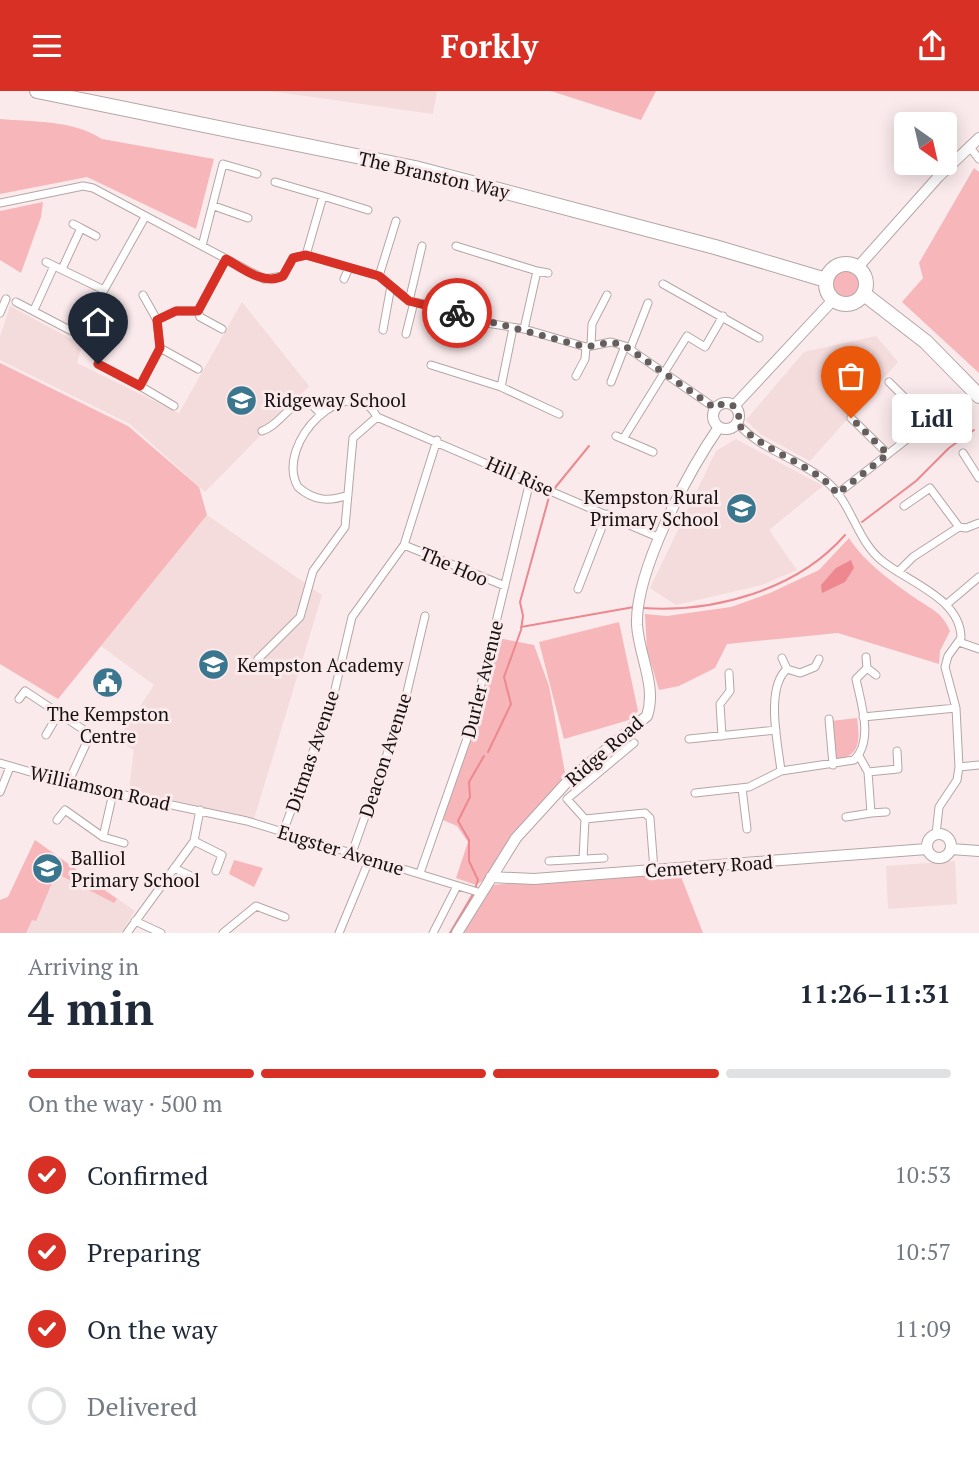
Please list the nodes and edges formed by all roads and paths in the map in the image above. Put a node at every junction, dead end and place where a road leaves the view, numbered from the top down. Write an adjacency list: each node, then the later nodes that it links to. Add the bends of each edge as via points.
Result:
1 (37, 91): 27 (highway, The Branston Way, via 415,168)
2 (979, 138): 3 (street)
3 (969, 146): 4 (street); 21 (street)
4 (979, 159)
5 (257, 174): 9 (street, via 223,165)
6 (275, 182): 7 (street)
7 (324, 196): 10 (street); 18 (street)
8 (0, 203): 11 (street, via 83,186)
9 (214, 206): 12 (street); 15 (street)
10 (368, 210)
11 (145, 217): 15 (street); 20 (street, via 104,290)
12 (248, 218)
13 (396, 221): 25 (street)
14 (96, 236): 20 (street, via 77,226)
15 (202, 246): 19 (street)
16 (456, 246): 23 (street)
17 (431, 253): 36 (street, via 421,249)
18 (306, 255): 19 (street, via 293,258 283,276 274,279 264,279); 22 (street)
19 (226, 259): 39 (street)
20 (54, 266): 38 (street)
21 (858, 267): 27 (highway, via 836,266); 32 (highway, via 866,281)
22 (349, 268): 25 (street); 26 (street)
23 (537, 271): 24 (street); 45 (street)
24 (548, 273)
25 (379, 276): 29 (street)
26 (344, 279)
27 (826, 280): 34 (highway)
28 (663, 284): 41 (street)
29 (391, 286): 36 (street); 46 (street)
30 (143, 295): 42 (street)
31 (607, 295): 50 (street, via 592,324)
32 (864, 295): 34 (highway, via 850,304); 62 (highway, via 926,342)
33 (6, 299): 40 (street)
34 (833, 300): 64 (street)
35 (16, 302): 38 (street)
36 (412, 302): 43 (street); 47 (street)
37 (648, 303): 51 (street)
38 (34, 310): 48 (street)
39 (198, 311): 42 (street, via 176,311); 44 (street, via 200,317)
40 (0, 313)
41 (723, 316): 49 (street); 56 (street, via 705,347 687,336)
42 (157, 320): 52 (street)
43 (513, 328): 45 (street); 61 (street)
44 (222, 329)
45 (524, 329): 50 (street)
46 (383, 330)
47 (406, 334)
48 (85, 338)
49 (759, 338)
50 (588, 347): 51 (street, via 611,342); 57 (street)
51 (627, 347): 56 (street); 58 (street)
52 (160, 348): 55 (street); 60 (street)
53 (98, 364): 60 (street)
54 (431, 365): 61 (street)
55 (198, 369)
56 (663, 373): 65 (street); 76 (street, via 620,438)
57 (576, 376)
58 (611, 382)
59 (889, 382): 70 (street)
60 (140, 386): 63 (street)
61 (501, 387): 67 (street)
62 (979, 396)
63 (174, 406)
64 (734, 406): 65 (street, via 724,403); 71 (street)
65 (715, 408): 72 (street, via 713,420)
66 (321, 414): 68 (street, Hill Rise, via 352,400 362,401); 73 (street, via 307,400 300,402); 82 (street, via 296,444 293,478 301,490 324,500)
67 (559, 414)
68 (377, 417): 75 (street, Hill Rise); 82 (street, via 354,438)
69 (851, 418): 78 (street)
70 (929, 422): 74 (street); 78 (street)
71 (737, 423): 72 (street); 81 (street, via 764,447 822,478)
72 (719, 427): 87 (street, Ridge Road, via 688,478)
73 (262, 431)
74 (940, 432)
75 (437, 440): 80 (street, Hill Rise); 88 (street, Ditmas Avenue)
76 (653, 452)
77 (962, 453): 79 (street)
78 (888, 454): 81 (street)
79 (979, 478)
80 (530, 481): 84 (street, Hill Rise); 91 (street, Durler Avenue)
81 (837, 494): 89 (street, via 868,546)
82 (348, 495): 99 (street, via 345,527 313,571 300,617)
83 (904, 506): 86 (street, via 930,488)
84 (607, 514): 87 (street, Hill Rise); 92 (street)
85 (979, 523): 86 (street)
86 (959, 527): 89 (street)
87 (661, 538): 155 (street, Ridge Road, via 643,579 638,607 637,628 650,690 647,716 558,791)
88 (404, 545): 91 (street, The Hoo); 136 (street, Ditmas Avenue, via 352,617 333,698)
89 (898, 572): 93 (street)
90 (979, 577): 93 (street)
91 (505, 586): 152 (street, Durler Avenue, via 470,730)
92 (578, 589)
93 (947, 604): 95 (street, via 961,628)
94 (425, 616): 144 (street, Deacon Avenue, via 403,709)
95 (959, 642): 96 (street); 106 (street, via 947,656 945,667)
96 (979, 649)
97 (866, 657): 101 (street)
98 (782, 658): 102 (street)
99 (258, 659)
100 (819, 659): 102 (street, via 815,667 800,673)
101 (867, 668): 104 (street); 108 (street, via 856,680)
102 (787, 669): 110 (street, via 780,675 774,706)
103 (729, 673): 112 (street, via 730,691 720,704)
104 (876, 675)
105 (19, 699): 107 (street, via 25,691)
106 (957, 708): 108 (street); 121 (street)
107 (59, 713): 111 (street); 124 (street, via 87,732)
108 (863, 717): 116 (street, via 864,745)
109 (829, 719): 118 (street)
110 (776, 730): 112 (street); 122 (street)
111 (46, 735)
112 (722, 736): 113 (street)
113 (689, 739)
114 (634, 743): 133 (street, via 567,799)
115 (897, 751): 123 (street, via 901,771)
116 (859, 756): 118 (street); 123 (street)
117 (0, 764): 120 (street, Williamson Road)
118 (832, 765): 122 (street)
119 (979, 765): 121 (street)
120 (10, 767): 124 (street, Williamson Road); 126 (street)
121 (959, 767): 137 (street, via 957,780 939,807)
122 (780, 771): 125 (street)
123 (868, 772): 131 (street)
124 (68, 783): 127 (street, Williamson Road)
125 (742, 788): 128 (street); 135 (street)
126 (0, 792)
127 (113, 793): 129 (street, Williamson Road); 138 (street)
128 (695, 793)
129 (200, 810): 136 (street, Eugster Avenue); 139 (street)
130 (886, 812): 131 (street)
131 (871, 813): 132 (street)
132 (846, 817)
133 (585, 818): 147 (street); 151 (street, via 645,813 650,818)
134 (57, 820): 138 (street, via 65,810)
135 (747, 829)
136 (283, 832): 144 (street, Eugster Avenue)
137 (936, 834): 141 (street); 142 (street, via 949,838)
138 (103, 837): 140 (street)
139 (194, 842): 149 (street); 150 (street, via 222,855)
140 (124, 843)
141 (927, 849): 142 (street, Cemetery Road, via 937,859); 151 (street, Cemetery Road)
142 (951, 849): 143 (street, Cemetery Road)
143 (979, 851)
144 (352, 853): 146 (street, Eugster Avenue)
145 (604, 857): 147 (street)
146 (370, 858): 152 (street, Eugster Avenue); 161 (street)
147 (583, 859): 148 (street)
148 (549, 862)
149 (174, 868): 153 (street); 157 (street)
150 (216, 870)
151 (654, 870): 155 (street, Cemetery Road, via 515,880)
152 (420, 873): 154 (street, Eugster Avenue)
153 (195, 878)
154 (457, 886): 155 (street, Eugster Avenue); 162 (street)
155 (481, 887): 163 (street, Ridge Road)
156 (285, 917): 160 (street, via 256,906)
157 (135, 921): 158 (street); 159 (street)
158 (127, 933)
159 (161, 933)
160 (223, 933)
161 (339, 933)
162 (433, 933)
163 (457, 933)

